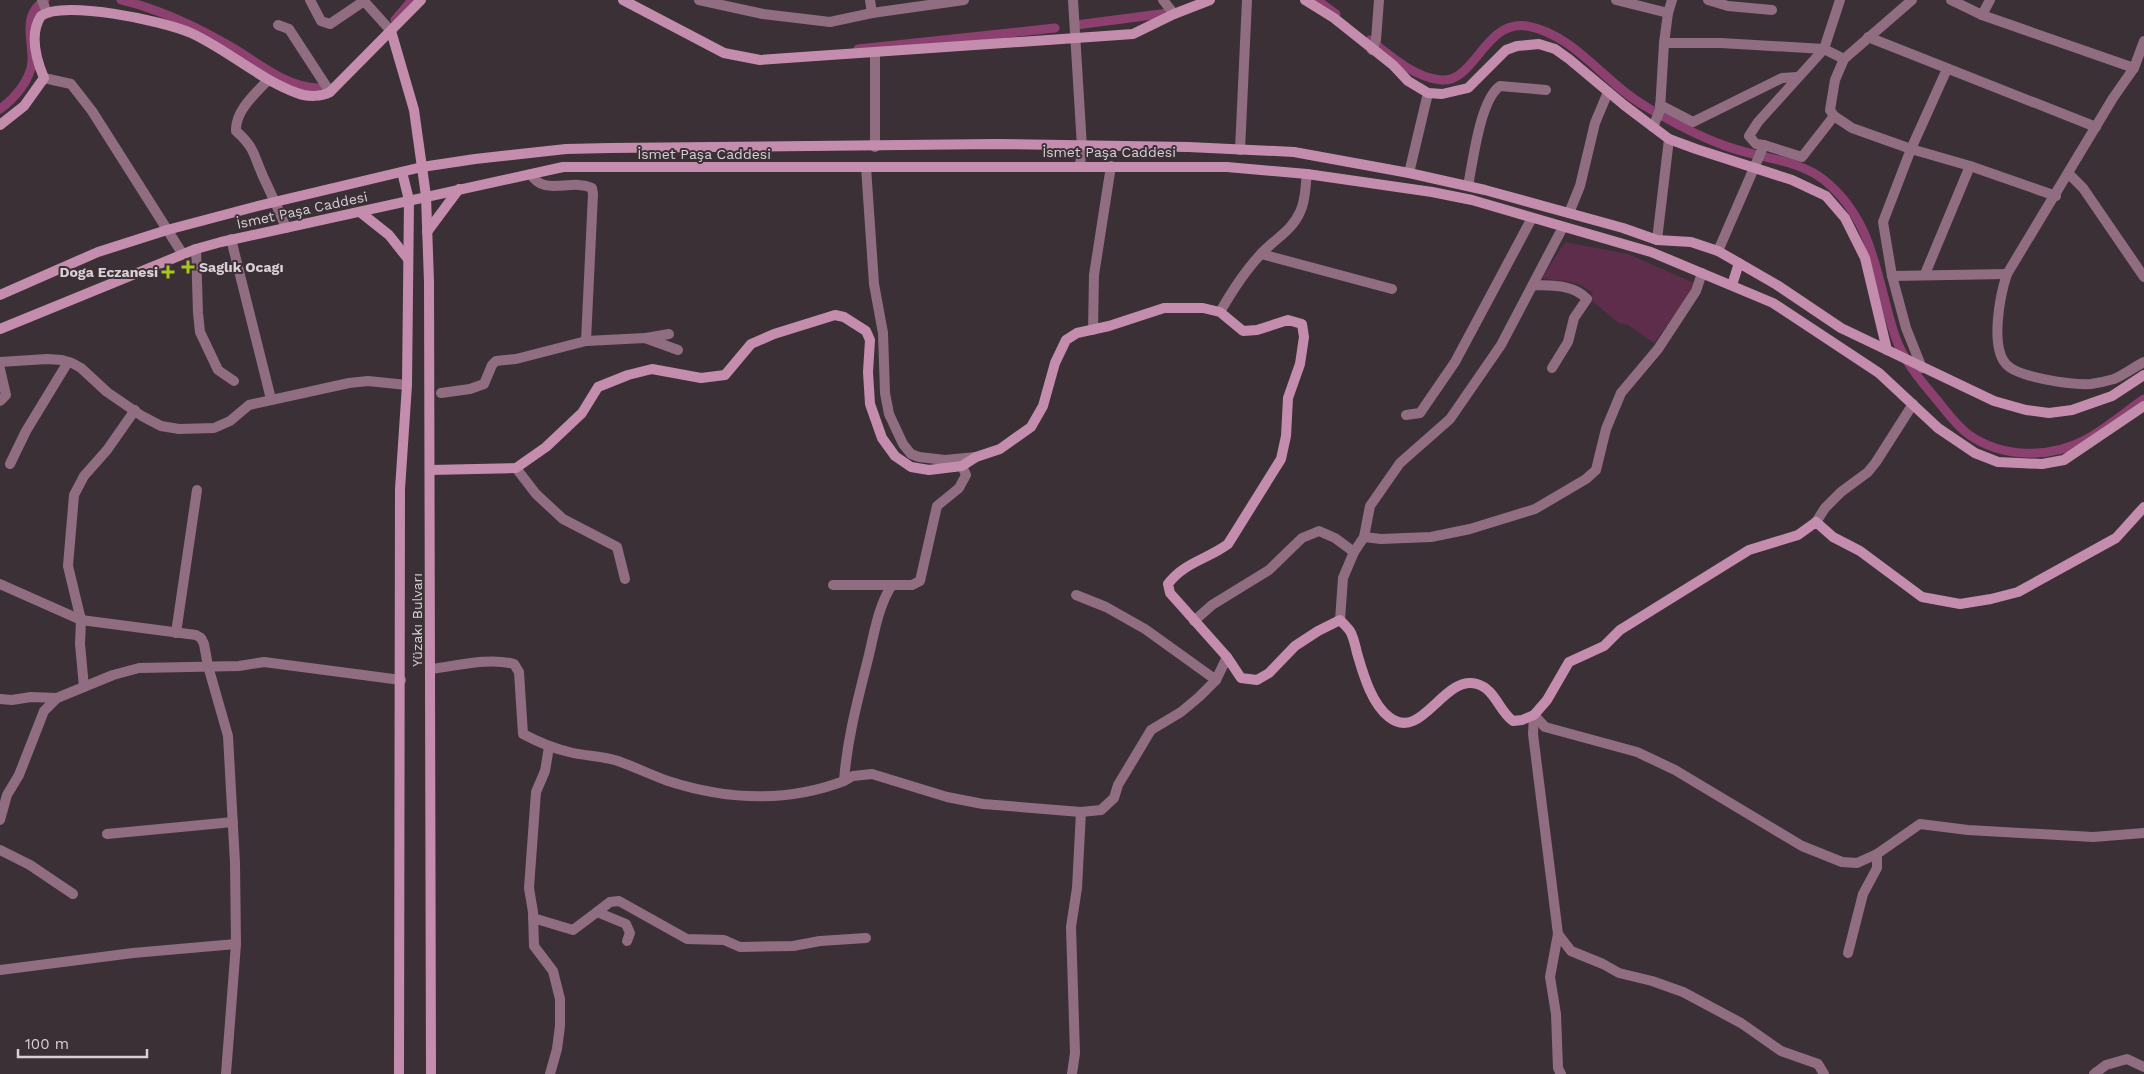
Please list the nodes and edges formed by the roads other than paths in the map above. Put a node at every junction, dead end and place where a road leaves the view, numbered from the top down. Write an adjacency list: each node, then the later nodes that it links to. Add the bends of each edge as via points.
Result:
1 (310, 0): 2 (street, via 321,21 330,24)
2 (364, 0): 28 (street)
3 (421, 0): 28 (main road)
4 (623, 0): 35 (main road, via 724,53 760,60)
5 (699, 0): 23 (street, via 763,14 830,22)
6 (870, 0): 23 (street)
7 (964, 0): 23 (street)
8 (1073, 0): 30 (street)
9 (1163, 0): 25 (street)
10 (1210, 0): 25 (main road)
11 (1247, 0): 54 (street)
12 (1304, 0): 33 (main road)
13 (1380, 0): 33 (street)
14 (1616, 0): 24 (street)
15 (1672, 0): 24 (street)
16 (1708, 0): 22 (street, via 1728,6)
17 (1840, 0): 34 (street)
18 (1912, 0): 29 (street)
19 (1950, 0): 26 (street)
20 (1990, 0): 26 (street)
21 (44, 5): 40 (main road, via 36,25 35,58); 41 (main road, via 85,2 145,16 193,34)
22 (1772, 10)
23 (872, 13)
24 (1668, 13): 32 (street)
25 (1174, 14): 30 (main road, via 1133,34)
26 (1982, 15): 37 (street)
27 (278, 25): 43 (street, via 289,29)
28 (391, 31): 43 (main road); 59 (main road, Yüzakı Bulvarı, via 414,110)
29 (1868, 38): 36 (street); 38 (street)
30 (1074, 39): 35 (main road); 52 (street)
31 (2144, 41): 37 (street)
32 (1664, 43): 34 (street); 46 (street)
33 (1374, 46): 45 (main road, via 1408,81)
34 (1824, 49): 36 (street); 39 (street)
35 (875, 53): 51 (street)
36 (1844, 59): 47 (street, via 1831,93 1830,110)
37 (2134, 68): 49 (street)
38 (1947, 69): 49 (street); 53 (street)
39 (1797, 77): 46 (street, via 1782,78 1693,122); 55 (street, via 1749,136)
40 (44, 78): 48 (main road, via 24,106); 77 (street, via 71,84 92,111)
41 (268, 80): 43 (main road, via 299,94 324,96); 71 (street, via 235,122 236,131 249,143)
42 (1546, 90): 66 (street, via 1500,86 1493,90 1486,104)
43 (330, 92)
44 (1608, 92): 45 (main road, via 1555,49 1539,44 1506,50 1468,88 1442,94); 46 (main road); 73 (street, via 1594,123 1580,186)
45 (1428, 93): 62 (street)
46 (1657, 116): 50 (main road)
47 (1834, 116): 53 (street, via 1852,128); 55 (street, via 1802,157)
48 (0, 124)
49 (2096, 127): 65 (street)
50 (1668, 139): 55 (main road, via 1696,149); 80 (street)
51 (875, 147): 52 (main road, via 996,144); 59 (main road, via 566,150)
52 (1082, 147): 54 (main road); 56 (street)
53 (1911, 149): 58 (street); 91 (street, via 1883,222)
54 (1240, 150): 62 (main road, via 1294,152)
55 (1759, 155): 82 (street); 103 (main road, via 1792,180 1826,196 1845,218 1865,258)
56 (1080, 165): 57 (main road, İsmet Paşa Caddesi); 60 (main road, İsmet Paşa Caddesi)
57 (1111, 166): 64 (main road, İsmet Paşa Caddesi, via 1227,167); 98 (street, via 1094,275)
58 (1970, 166): 69 (street); 88 (street)
59 (422, 167): 61 (main road); 68 (main road, Yüzakı Bulvarı)
60 (866, 167): 63 (main road, İsmet Paşa Caddesi, via 562,167); 120 (street, via 874,284 883,333 889,414 903,444 912,454 936,460)
61 (402, 172): 70 (main road, Yüzakı Bulvarı); 71 (main road)
62 (1409, 173): 66 (main road)
63 (531, 174): 67 (main road, İsmet Paşa Caddesi); 101 (street, via 535,182 543,186 575,184 592,188)
64 (1307, 174): 74 (main road, İsmet Paşa Caddesi, via 1432,192); 84 (street, via 1304,203 1296,220)
65 (2069, 174): 69 (street); 90 (street, via 2083,188)
66 (1468, 186): 73 (main road)
67 (459, 189): 68 (main road, İsmet Paşa Caddesi); 78 (main road)
68 (426, 196): 70 (main road, İsmet Paşa Caddesi); 78 (main road, Yüzakı Bulvarı)
69 (2056, 196): 89 (street)
70 (409, 200): 72 (main road, İsmet Paşa Caddesi); 85 (main road, Yüzakı Bulvarı)
71 (276, 202): 76 (street); 77 (main road)
72 (360, 212): 76 (main road, İsmet Paşa Caddesi); 85 (main road, via 389,235)
73 (1569, 213): 80 (main road)
74 (1532, 218): 75 (main road, İsmet Paşa Caddesi); 119 (street, via 1455,362 1420,412)
75 (1563, 227): 87 (main road, İsmet Paşa Caddesi, via 1651,252); 92 (street)
76 (286, 228): 79 (main road, İsmet Paşa Caddesi)
77 (167, 230): 83 (street); 95 (main road, via 98,252)
78 (427, 232): 124 (main road, Yüzakı Bulvarı)
79 (231, 240): 81 (main road, İsmet Paşa Caddesi); 114 (street)
80 (1657, 240): 82 (main road, via 1692,242)
81 (196, 249): 83 (main road, İsmet Paşa Caddesi); 111 (street, via 200,332 218,370)
82 (1718, 251): 86 (main road)
83 (182, 253): 97 (main road, İsmet Paşa Caddesi)
84 (1261, 254): 94 (street); 96 (street, via 1236,284)
85 (408, 259): 112 (main road, Yüzakı Bulvarı)
86 (1739, 263): 93 (main road); 103 (main road, via 1841,328)
87 (1702, 273): 93 (main road, İsmet Paşa Caddesi); 128 (street, via 1696,291 1658,349 1621,393 1606,429 1596,470 1586,479 1535,509 1470,529 1430,538)
88 (1925, 274): 89 (street); 91 (street)
89 (2007, 274): 106 (street, via 2000,293 1998,343 2005,363 2017,372 2049,380 2091,384 2114,378)
90 (2143, 275)
91 (1892, 276): 107 (street)
92 (1533, 285): 108 (street, via 1566,287 1580,292 1587,299 1574,318 1568,342); 128 (street, via 1501,345 1450,419 1400,463 1370,506)
93 (1732, 285): 116 (main road, İsmet Paşa Caddesi, via 1773,303 1835,343 1879,373)
94 (1392, 289)
95 (0, 295)
96 (1220, 312): 98 (main road, via 1203,308 1164,308); 137 (main road, via 1243,331 1288,320 1302,324 1304,337 1300,364 1288,398 1281,459 1228,544 1176,572 1168,584 1170,593)
97 (0, 329)
98 (1093, 330): 120 (main road, via 1077,333 1066,340 1055,363 1043,406 1031,427 1000,449)
99 (669, 334): 100 (street)
100 (645, 338): 101 (street); 102 (street)
101 (586, 341): 113 (street, via 516,360 496,361 484,384)
102 (678, 350)
103 (1887, 350): 107 (main road)
104 (0, 362): 105 (street, via 47,359)
105 (68, 362): 118 (street, via 81,368 107,392); 121 (street)
106 (2144, 362)
107 (1920, 367): 110 (main road, via 1994,401 2049,413 2072,410 2112,396)
108 (1552, 368)
109 (0, 369): 115 (street, via 6,395)
110 (2144, 375)
111 (234, 381)
112 (407, 386): 114 (street, via 368,381); 142 (main road, Yüzakı Bulvarı, via 400,489)
113 (441, 393)
114 (271, 399): 118 (street, via 249,406 230,421 214,428 161,426)
115 (0, 400)
116 (1913, 404): 117 (main road, İsmet Paşa Caddesi, via 1938,428 1975,454 1998,462 2042,464 2064,460); 127 (street, via 1868,472 1841,492)
117 (2144, 406)
118 (135, 410): 135 (street, via 84,476 74,495 68,566)
119 (1406, 415)
120 (976, 457): 122 (main road)
121 (10, 464)
122 (962, 466): 123 (main road, via 929,470 911,467 895,456 882,438 870,404 870,340 866,331 835,315 752,344 726,375 701,378 652,369 598,387 582,413 546,447); 133 (street, via 966,475 959,488 938,506 920,581 912,585)
123 (516, 468): 124 (main road); 130 (street, via 536,494 563,519 617,547)
124 (430, 470): 141 (main road, Yüzakı Bulvarı)
125 (197, 490): 138 (street)
126 (2144, 507): 127 (main road, via 2116,538 2018,592 1960,604 1922,597)
127 (1816, 522): 147 (main road, via 1798,535 1749,550 1620,630 1604,646 1569,662 1547,700)
128 (1364, 537): 129 (street)
129 (1354, 552): 136 (street, via 1343,578); 137 (street, via 1319,531 1302,538 1270,570)
130 (625, 579)
131 (0, 584): 135 (street)
132 (833, 585): 133 (street)
133 (892, 585): 149 (street, via 885,595 871,648 847,752)
134 (1076, 595): 143 (street, via 1145,629)
135 (81, 620): 138 (street); 144 (street)
136 (1340, 620): 139 (main road, via 1295,646 1269,673 1257,680 1241,678); 147 (main road, via 1350,630 1370,689 1390,718 1407,723 1420,718 1444,695 1461,686 1475,684 1488,689 1505,715 1513,721)
137 (1194, 621): 139 (main road)
138 (176, 633): 140 (street, via 201,638)
139 (1227, 657): 143 (street)
140 (208, 666): 142 (street, via 264,662); 144 (street, via 140,668); 152 (street, via 228,736)
141 (430, 669): 148 (street, via 485,663 514,664 519,672 523,734); 169 (main road, Yüzakı Bulvarı)
142 (401, 680): 168 (main road, Yüzakı Bulvarı)
143 (1216, 680): 150 (street, via 1181,712 1151,730 1118,785 1114,798 1101,810)
144 (84, 687): 145 (street)
145 (57, 698): 146 (street); 151 (street, via 44,711 19,775 7,795)
146 (0, 700)
147 (1534, 715): 156 (street, via 1545,727 1638,752 1675,770 1802,846 1842,862 1857,863); 160 (street, via 1533,734)
148 (550, 746): 149 (street, via 617,761 710,793 755,797 819,790); 159 (street, via 545,772 536,792 529,888)
149 (844, 781): 150 (street, via 853,776 872,774 947,797 983,804)
150 (1081, 812): 171 (street, via 1078,888 1071,927 1075,1053)
151 (0, 820)
152 (233, 822): 154 (street); 163 (street)
153 (2144, 833): 156 (street, via 2093,837 1920,824)
154 (107, 834)
155 (0, 850): 157 (street, via 30,865)
156 (1877, 854): 164 (street, via 1877,868 1863,894)
157 (73, 894)
158 (597, 912): 159 (street, via 573,930); 161 (street, via 610,902 619,901 687,939 724,940 740,947 793,946); 162 (street, via 626,924 630,933)
159 (533, 918): 170 (street, via 534,946 553,971 560,999 558,1041)
160 (1558, 934): 172 (street, via 1550,977); 173 (street, via 1571,950 1619,973 1660,983 1712,1006 1781,1051 1818,1064)
161 (866, 938)
162 (627, 941)
163 (236, 944): 165 (street); 167 (street)
164 (1848, 953)
165 (0, 970)
166 (2144, 1067): 174 (street, via 2127,1059 2106,1065)
167 (226, 1074)
168 (399, 1074)
169 (431, 1074)
170 (550, 1074)
171 (1072, 1074)
172 (1560, 1074)
173 (1824, 1074)
174 (2094, 1074)

